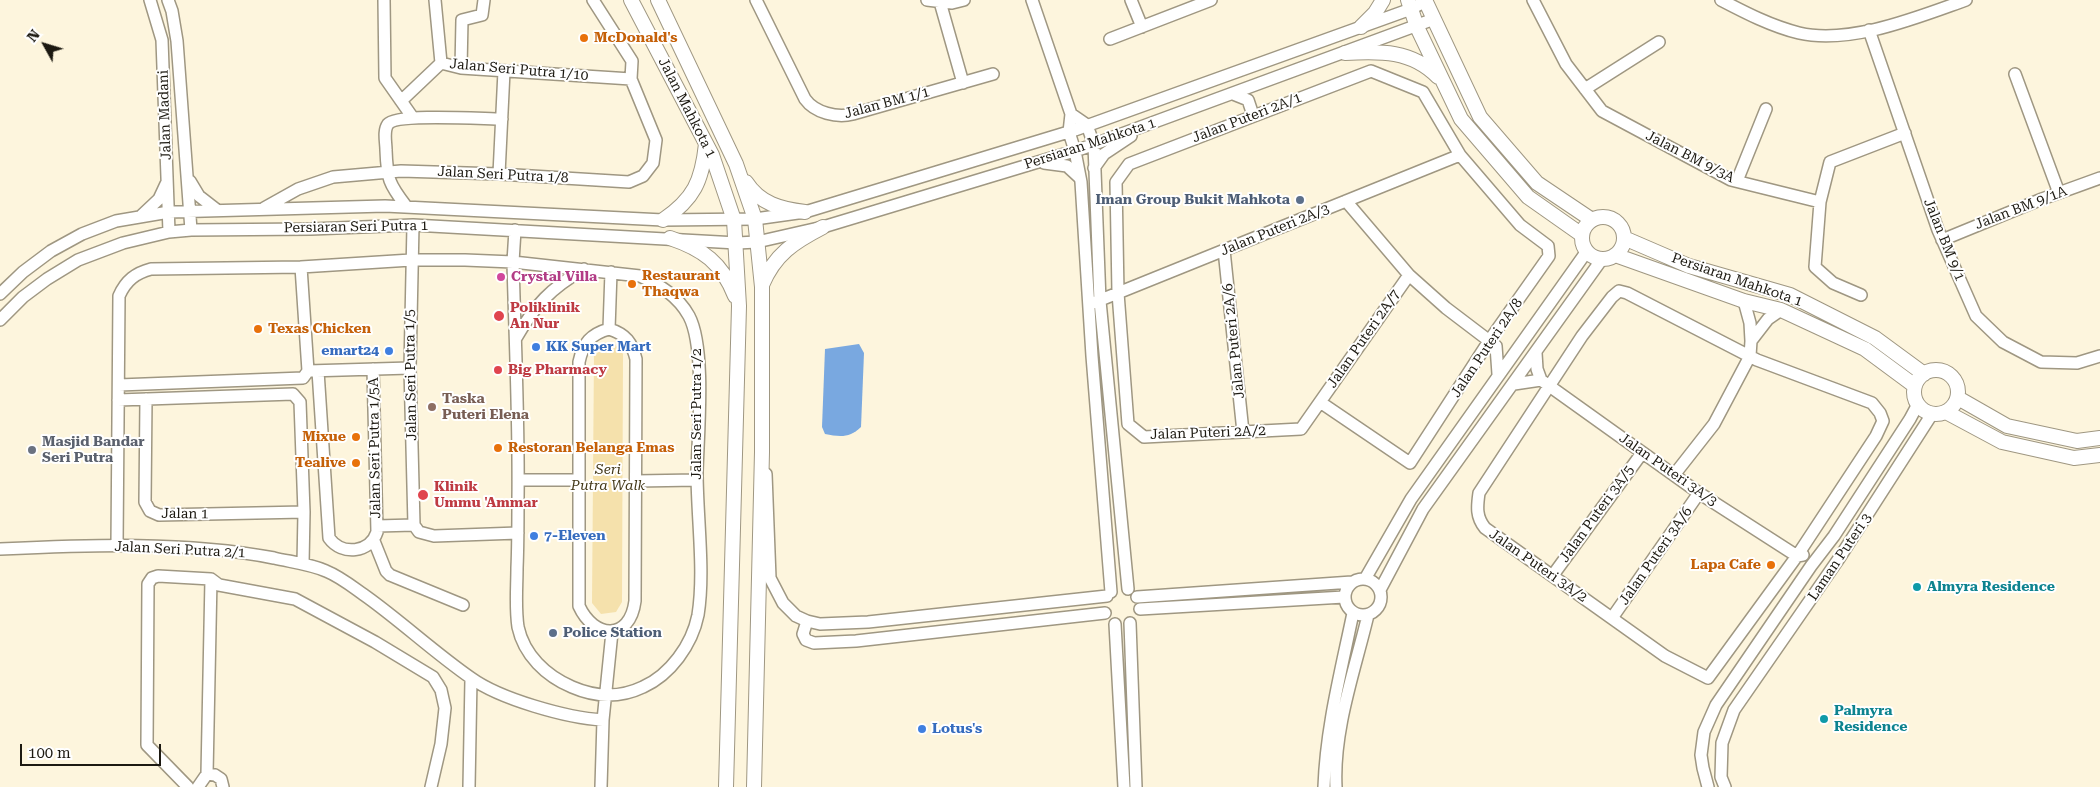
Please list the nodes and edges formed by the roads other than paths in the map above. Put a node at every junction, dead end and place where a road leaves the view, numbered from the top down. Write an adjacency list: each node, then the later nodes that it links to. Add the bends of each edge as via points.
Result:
1 (150, 0): 65 (street, Jalan Madani, via 162,40)
2 (179, 0): 21 (street)
3 (384, 0): 43 (street, via 385,78)
4 (435, 0): 31 (street, Jalan Seri Putra 1/10)
5 (484, 0): 32 (street, via 482,15 462,20)
6 (593, 0): 36 (street, Jalan Seri Putra 1/8, via 632,60)
7 (631, 0): 53 (main road, Jalan Mahkota 1)
8 (658, 0): 58 (main road, Jalan Mahkota 1)
9 (756, 0): 39 (street, Jalan BM 1/1, via 804,99 813,107 836,116 853,114)
10 (927, 0): 20 (street)
11 (964, 0): 20 (street)
12 (1032, 0): 45 (street)
13 (1131, 0): 25 (street)
14 (1211, 0): 25 (street)
15 (1382, 0): 26 (main road, via 1375,14)
16 (1533, 0): 40 (street, Jalan BM 9/3A, via 1566,64)
17 (1721, 0): 27 (street, via 1760,20 1800,33 1840,35)
18 (1426, 1): 22 (street, Persiaran Mahkota 1); 23 (main road, Persiaran Mahkota 1)
19 (1961, 1): 27 (street)
20 (940, 2): 39 (street)
21 (170, 5): 62 (street, Jalan Madani, via 177,41)
22 (1409, 5): 24 (main road); 26 (street, Persiaran Mahkota 1)
23 (1434, 19): 24 (street, Persiaran Mahkota 1); 82 (main road, Persiaran Mahkota 1, via 1480,117 1537,183)
24 (1417, 26): 30 (street, Persiaran Mahkota 1); 38 (main road)
25 (1142, 27): 28 (street)
26 (1361, 27): 49 (street, Persiaran Mahkota 1)
27 (1869, 30): 52 (street, Jalan BM 9/1)
28 (1110, 38)
29 (1659, 42): 40 (street)
30 (1345, 53): 37 (street, Persiaran Mahkota 1); 38 (main road, via 1398,53 1428,67)
31 (441, 63): 32 (street, Jalan Seri Putra 1/10); 43 (street)
32 (461, 68): 33 (street, Jalan Seri Putra 1/10)
33 (504, 70): 36 (street, Jalan Seri Putra 1/10); 48 (street)
34 (993, 74): 39 (street, Jalan BM 1/1)
35 (2015, 74): 67 (street)
36 (631, 79): 61 (street, Jalan Seri Putra 1/8, via 656,140 653,163 643,176 629,182)
37 (1266, 82): 41 (street, Persiaran Mahkota 1); 42 (street)
38 (1444, 82): 91 (main road, via 1461,119 1528,197)
39 (963, 83)
40 (1585, 89): 66 (street, Jalan BM 9/3A, via 1602,111)
41 (1233, 94): 42 (street); 50 (street, Persiaran Mahkota 1)
42 (1248, 100): 46 (street)
43 (400, 102): 47 (street)
44 (1766, 109): 66 (street)
45 (1071, 114): 49 (street); 51 (street)
46 (1254, 115): 56 (street, Jalan Puteri 2A/1, via 1370,71 1423,92); 108 (street, Jalan Puteri 2A/1, via 1129,164 1116,182)
47 (413, 118): 48 (street); 60 (street, via 395,119 385,130)
48 (502, 119): 61 (street)
49 (1087, 126): 51 (street, Persiaran Mahkota 1); 54 (street)
50 (1145, 126): 54 (street, Persiaran Mahkota 1); 59 (street, via 1104,154)
51 (1069, 132): 55 (street); 77 (street, Persiaran Mahkota 1)
52 (1905, 133): 69 (street, via 1830,162); 94 (street, Jalan BM 9/1)
53 (706, 144): 80 (main road, via 701,177 694,192 685,204); 81 (main road, Jalan Mahkota 1)
54 (1094, 145): 55 (street, Persiaran Mahkota 1); 59 (street)
55 (1075, 151): 57 (street, Persiaran Mahkota 1); 63 (street)
56 (1460, 155): 68 (street, Jalan Puteri 2A/3); 120 (street, Jalan Puteri 2A/8, via 1520,225 1548,246 1549,256)
57 (1035, 163): 63 (street, via 1067,166); 85 (street, Persiaran Mahkota 1)
58 (736, 164): 77 (main road, via 748,185 768,203); 79 (main road, Jalan Mahkota 1)
59 (1094, 168): 112 (street)
60 (386, 173): 61 (street, Jalan Seri Putra 1/8); 71 (street); 72 (street, Jalan Seri Putra 1/8, via 333,178 298,189)
61 (499, 174)
62 (188, 178): 73 (street, Jalan Madani); 74 (street, via 199,196)
63 (1080, 178): 112 (street)
64 (2100, 178): 67 (street, Jalan BM 9/1A)
65 (168, 180): 75 (street, Jalan Madani); 78 (street, via 159,200)
66 (1737, 181): 69 (street, Jalan BM 9/3A)
67 (2059, 193): 94 (street, Jalan BM 9/1A)
68 (1346, 201): 98 (street, Jalan Puteri 2A/3); 106 (street)
69 (1820, 202): 110 (street, via 1815,267 1833,283)
70 (385, 206): 71 (street, Persiaran Seri Putra 1); 72 (street, Persiaran Seri Putra 1); 84 (street, via 400,212)
71 (406, 206): 76 (street, Persiaran Seri Putra 1)
72 (262, 209): 74 (street, Persiaran Seri Putra 1)
73 (190, 210): 74 (street, Persiaran Seri Putra 1); 75 (street, Persiaran Seri Putra 1); 87 (street, Jalan Madani)
74 (217, 210)
75 (169, 212): 78 (street, Persiaran Seri Putra 1); 90 (street, Jalan Madani)
76 (534, 212): 80 (street, Persiaran Seri Putra 1); 88 (street)
77 (805, 212): 79 (street, Persiaran Mahkota 1)
78 (138, 218): 109 (street, Persiaran Seri Putra 1, via 116,221 82,234 23,272)
79 (755, 219): 81 (street, Persiaran Mahkota 1); 95 (main road, Jalan Mahkota 1)
80 (663, 220): 81 (street, Persiaran Seri Putra 1)
81 (734, 220): 97 (main road, Jalan Mahkota 1)
82 (1592, 220): 91 (main road); 93 (main road, via 1604,217 1616,221)
83 (392, 224): 84 (street, Persiaran Seri Putra 1); 87 (street, Persiaran Seri Putra 1, via 311,229); 96 (street, via 403,231)
84 (413, 225): 86 (street, Persiaran Seri Putra 1); 96 (street, Jalan Seri Putra 1/5)
85 (823, 227): 95 (street, Persiaran Mahkota 1); 107 (main road, via 778,256)
86 (495, 229): 88 (street, Persiaran Seri Putra 1); 100 (street, via 507,239)
87 (191, 230): 90 (street, Persiaran Seri Putra 1)
88 (515, 230): 89 (street, Persiaran Seri Putra 1); 100 (street)
89 (536, 231): 92 (street, Persiaran Seri Putra 1); 100 (street, via 528,235)
90 (169, 232): 115 (street, Persiaran Seri Putra 1, via 123,243 78,260 30,292)
91 (1582, 235): 99 (main road)
92 (670, 238): 97 (street, Persiaran Seri Putra 1); 113 (main road, via 691,245 708,256 730,282)
93 (1624, 238): 101 (main road, via 1620,251); 127 (main road, Persiaran Mahkota 1, via 1689,266 1790,295 1875,338)
94 (1942, 240): 123 (street, Jalan BM 9/1, via 1976,316 2003,342 2041,362 2077,363)
95 (757, 242): 97 (street, Persiaran Mahkota 1); 107 (main road, Jalan Mahkota 1)
96 (412, 243): 102 (street, Jalan Seri Putra 1/5)
97 (737, 243): 113 (main road, Jalan Mahkota 1)
98 (1224, 250): 108 (street, Jalan Puteri 2A/3); 140 (street, Jalan Puteri 2A/6)
99 (1587, 252): 101 (main road, Persiaran Mahkota 1, via 1595,257); 117 (street)
100 (513, 257): 102 (street, Jalan Seri Putra 1/2); 104 (street, Jalan Seri Putra 1/2); 118 (street)
101 (1608, 257): 111 (main road, Persiaran Mahkota 1); 121 (street)
102 (411, 260): 103 (street, Jalan Seri Putra 1/2); 124 (street, Jalan Seri Putra 1/5)
103 (301, 267): 126 (street); 131 (street, Jalan Seri Putra 1/2, via 151,269 131,278 119,296)
104 (585, 269): 105 (street, Jalan Seri Putra 1/2); 118 (street, via 563,281 544,298)
105 (611, 272): 116 (street); 148 (street, Jalan Seri Putra 1/2, via 640,276 659,285 676,298 689,316 696,337 698,360)
106 (1409, 275): 120 (street); 136 (street, Jalan Puteri 2A/7)
107 (762, 287): 142 (main road, Jalan Mahkota 1)
108 (1118, 293): 112 (street, Jalan Puteri 2A/3); 140 (street, Jalan Puteri 2A/2, via 1128,424 1144,437)
109 (0, 294)
110 (1861, 295)
111 (1744, 301): 114 (main road, Persiaran Mahkota 1); 119 (street)
112 (1094, 302): 167 (street); 169 (street)
113 (740, 306): 189 (main road, Jalan Mahkota 1)
114 (1781, 310): 119 (street, via 1768,319); 132 (main road, Persiaran Mahkota 1, via 1865,349)
115 (0, 320)
116 (609, 329): 147 (street, via 588,338 579,362); 149 (street, via 628,339 636,359)
117 (1525, 338): 120 (street, via 1510,344); 128 (street)
118 (515, 340): 146 (street)
119 (1751, 341): 122 (street)
120 (1493, 344): 128 (street); 136 (street, Jalan Puteri 2A/8, via 1410,463)
121 (1536, 353): 129 (street, via 1537,369); 130 (street)
122 (1750, 356): 129 (street, Jalan Puteri 3A/2, via 1619,291); 145 (street, via 1714,424); 159 (street, via 1872,403 1883,421)
123 (2100, 356)
124 (410, 368): 125 (street); 152 (street, Jalan Seri Putra 1/5)
125 (373, 370): 126 (street); 153 (street, Jalan Seri Putra 1/5A)
126 (313, 371): 131 (street, via 303,378); 155 (street, via 329,538 341,549 360,549)
127 (1924, 374): 132 (main road); 133 (main road, via 1931,370 1946,372 1957,382)
128 (1498, 375): 164 (street, via 1411,499)
129 (1545, 383): 130 (street); 143 (street, Jalan Puteri 3A/3); 161 (street, Jalan Puteri 3A/2, via 1479,493 1477,505 1478,519 1485,528)
130 (1514, 384): 166 (street, via 1423,509)
131 (118, 385): 135 (street, Jalan Seri Putra 1/2)
132 (1915, 386): 137 (main road)
133 (1958, 398): 138 (main road); 141 (main road, via 2007,426 2077,441)
134 (146, 399): 135 (street); 151 (street, via 293,394 300,402); 151 (street, Jalan 1, via 145,502 150,511 159,515)
135 (118, 400): 156 (street, Jalan Seri Putra 1/2)
136 (1320, 402): 140 (street, Jalan Puteri 2A/2, via 1301,429)
137 (1918, 404): 139 (main road); 158 (street, via 1872,480)
138 (1946, 412): 139 (main road); 144 (main road, via 2002,442 2074,458)
139 (1932, 414): 196 (street, Laman Puteri 3, via 1870,512 1734,710 1722,743 1721,777)
140 (1243, 432)
141 (2100, 438)
142 (762, 452): 175 (street, via 768,480 770,578 783,603 796,616); 190 (main road, Jalan Mahkota 1)
143 (1642, 453): 145 (street, Jalan Puteri 3A/3); 161 (street, Jalan Puteri 3A/5)
144 (2100, 456)
145 (1674, 475): 150 (street, Jalan Puteri 3A/3)
146 (518, 480): 147 (street); 154 (street)
147 (578, 480): 178 (street, via 579,606 584,618 596,628)
148 (697, 480): 149 (street); 180 (street, Jalan Seri Putra 1/2, via 700,586 698,616 689,642 673,665 652,683 631,693)
149 (636, 481): 178 (street, via 634,612 621,628)
150 (1699, 493): 159 (street, Jalan Puteri 3A/3); 174 (street, Jalan Puteri 3A/6)
151 (304, 512): 160 (street)
152 (414, 525): 153 (street); 154 (street, via 419,532 434,536)
153 (377, 526): 155 (street, Jalan Seri Putra 1/5A)
154 (518, 533): 180 (street, via 516,604 519,628 527,648 540,667 559,681)
155 (374, 540): 170 (street, via 390,575)
156 (117, 545): 157 (street, Jalan Seri Putra 2/1); 160 (street, Jalan Seri Putra 2/1, via 209,549)
157 (0, 549)
158 (1820, 553): 159 (street); 162 (street)
159 (1797, 556): 162 (street); 174 (street, Jalan Puteri 3A/2, via 1708,678 1665,656)
160 (303, 564): 179 (street, Jalan Seri Putra 2/1, via 340,578 399,620)
161 (1553, 575): 174 (street, Jalan Puteri 3A/2)
162 (1802, 578): 195 (street, via 1710,718 1704,732 1702,755)
163 (212, 579): 182 (street); 183 (street, via 158,576 148,584 147,745); 186 (street, via 219,585 295,599 433,677 442,690 445,708)
164 (1366, 579): 165 (street); 166 (street)
165 (1352, 582): 168 (street); 169 (street)
166 (1380, 590): 173 (street, via 1378,608)
167 (1109, 594): 169 (street, via 1122,588); 171 (street); 175 (street, via 868,622 820,624)
168 (1344, 597): 169 (street); 172 (street, via 1346,606)
169 (1135, 598): 176 (street, via 1138,614)
170 (463, 605)
171 (1104, 613): 175 (street, via 814,643 806,640 803,634); 177 (street)
172 (1353, 613): 173 (street); 193 (street, via 1331,714)
173 (1368, 615): 194 (street, via 1339,741)
174 (1612, 618)
175 (807, 621)
176 (1130, 623): 177 (street); 192 (street)
177 (1116, 624): 191 (street)
178 (612, 632): 180 (street)
179 (471, 679): 181 (street, Jalan Seri Putra 2/1, via 511,698 543,708); 187 (street)
180 (606, 696): 181 (street)
181 (603, 720): 188 (street)
182 (207, 774): 184 (street); 185 (street, via 221,779)
183 (188, 787)
184 (198, 787)
185 (223, 787)
186 (431, 787)
187 (469, 787)
188 (601, 787)
189 (726, 787)
190 (754, 787)
191 (1124, 787)
192 (1136, 787)
193 (1324, 787)
194 (1336, 787)
195 (1708, 787)
196 (1725, 787)

